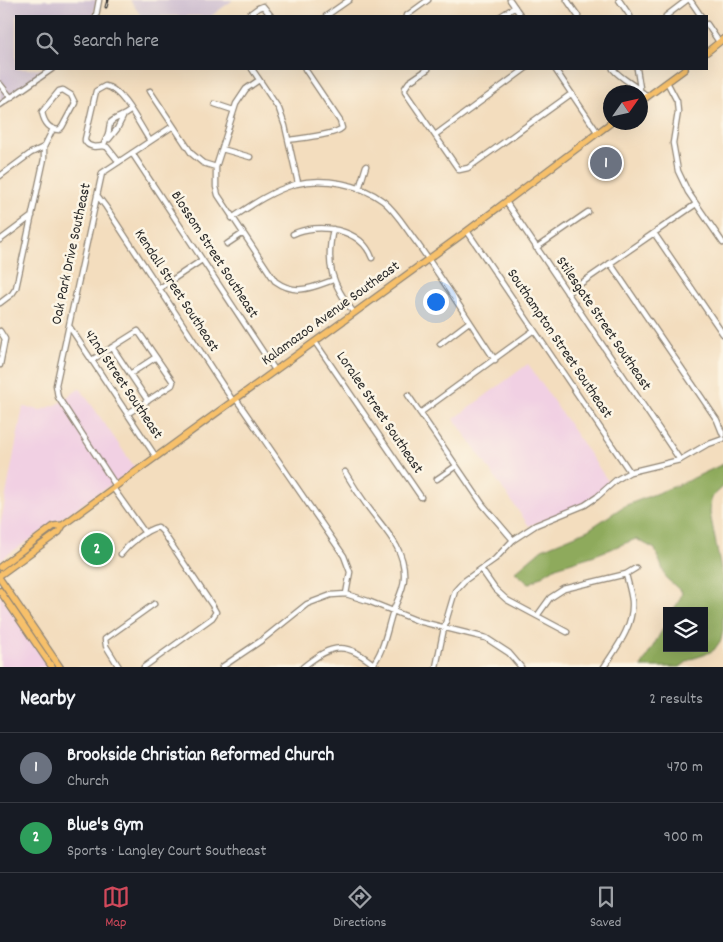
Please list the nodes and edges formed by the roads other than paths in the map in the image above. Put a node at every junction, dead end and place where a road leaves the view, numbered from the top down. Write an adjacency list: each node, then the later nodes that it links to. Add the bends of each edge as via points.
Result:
1 (99, 0): 9 (street)
2 (349, 0): 12 (street)
3 (428, 0): 13 (street)
4 (510, 0): 8 (street)
5 (567, 0): 16 (street)
6 (619, 0): 17 (street)
7 (688, 0): 18 (street); 19 (street)
8 (515, 7): 14 (street); 15 (street)
9 (96, 15)
10 (248, 15): 11 (street, via 263,6)
11 (270, 15)
12 (327, 15)
13 (407, 15)
14 (503, 15)
15 (520, 15)
16 (577, 15)
17 (629, 15)
18 (667, 15)
19 (700, 15)
20 (708, 25): 21 (street)
21 (721, 41): 22 (main road)
22 (708, 51)
23 (51, 70): 40 (street)
24 (253, 70): 32 (street)
25 (306, 70): 51 (street, via 342,126 340,131 331,134)
26 (427, 70): 50 (street, via 404,88)
27 (524, 70): 50 (street)
28 (557, 70): 38 (street)
29 (614, 70): 35 (street)
30 (637, 70): 36 (street)
31 (684, 70): 33 (main road)
32 (259, 80): 43 (street, via 239,97); 51 (street, via 279,109)
33 (667, 82): 39 (main road); 66 (street, via 677,102 673,143 675,161 681,179)
34 (0, 84): 40 (street)
35 (634, 85)
36 (640, 85)
37 (150, 91): 46 (street)
38 (572, 94): 49 (street); 50 (street, via 468,168 459,170)
39 (648, 96)
40 (11, 98): 42 (street)
41 (214, 104): 43 (street)
42 (0, 106)
43 (233, 110): 55 (street)
44 (130, 111): 45 (street); 52 (street); 53 (street, via 110,86 96,91 85,142 94,147)
45 (123, 117): 53 (street); 53 (street, via 110,123)
46 (173, 126): 52 (street, Oak Park Drive Southeast); 60 (street, via 192,154 203,163)
47 (53, 129): 47 (street, via 62,127 75,103 63,90 42,112 46,124); 54 (street)
48 (603, 129): 49 (main road, Kalamazoo Avenue Southeast)
49 (598, 133): 65 (main road, Kalamazoo Avenue Southeast)
50 (434, 135)
51 (289, 140): 62 (street)
52 (150, 141): 56 (street, Oak Park Drive Southeast)
53 (104, 144): 58 (street)
54 (44, 147): 61 (street); 68 (street)
55 (222, 149): 57 (street); 60 (street)
56 (132, 153): 58 (street, Oak Park Drive Southeast); 81 (street, Blossom Street Southeast)
57 (250, 157)
58 (119, 162): 64 (street, Oak Park Drive Southeast, via 102,174)
59 (366, 166): 63 (street)
60 (216, 167): 69 (street, via 216,187)
61 (0, 176)
62 (298, 183): 63 (street, via 329,182); 69 (street, via 270,193)
63 (359, 189): 80 (street, via 389,207)
64 (97, 195): 84 (street, Kendall Street Southeast); 89 (street, Oak Park Drive Southeast)
65 (506, 202): 71 (main road, Kalamazoo Avenue Southeast); 78 (street, Stilesgate Street Southeast)
66 (696, 204): 72 (street); 76 (street)
67 (588, 212): 78 (street)
68 (32, 216): 75 (street); 86 (street, via 15,291)
69 (232, 218): 73 (street)
70 (333, 229): 74 (street, via 313,228); 79 (street, via 358,240); 83 (street, via 329,253)
71 (467, 231): 80 (main road, Kalamazoo Avenue Southeast); 90 (street, Southampton Street Southeast)
72 (654, 233): 82 (street); 92 (street)
73 (242, 234): 77 (street); 83 (street, via 270,276 282,286 310,289)
74 (293, 234)
75 (0, 240)
76 (723, 243)
77 (226, 244)
78 (536, 248): 85 (street, Stilesgate Street Southeast)
79 (372, 258)
80 (428, 259): 87 (main road, Kalamazoo Avenue Southeast); 88 (street)
81 (202, 260): 84 (street); 100 (street, Blossom Street Southeast)
82 (610, 264): 85 (street); 107 (street, via 717,420)
83 (333, 280): 87 (street)
84 (160, 288): 103 (street, Kendall Street Southeast)
85 (567, 293): 110 (street, Stilesgate Street Southeast)
86 (0, 303)
87 (354, 313): 93 (main road, Kalamazoo Avenue Southeast)
88 (469, 322): 94 (street); 98 (street)
89 (69, 326): 97 (street, 42nd Street Southeast); 115 (street, Oak Park Drive Southeast, via 56,385 57,394)
90 (534, 330): 98 (street); 113 (street, Southampton Street Southeast)
91 (0, 331): 99 (street, via 5,339)
92 (723, 334)
93 (315, 342): 100 (main road, Kalamazoo Avenue Southeast); 116 (street, Loralee Street Southeast)
94 (440, 344)
95 (112, 347): 96 (street, via 138,331); 97 (street); 101 (street)
96 (156, 357): 101 (street); 104 (street, via 173,384)
97 (92, 360): 106 (street, 42nd Street Southeast)
98 (495, 360): 105 (street)
99 (0, 365)
100 (275, 370): 103 (main road, Kalamazoo Avenue Southeast)
101 (130, 374): 104 (street)
102 (408, 395): 105 (street)
103 (235, 400): 109 (main road, Kalamazoo Avenue Southeast); 130 (street, Kendall Street Southeast, via 344,556 350,572)
104 (148, 402): 106 (street)
105 (420, 413): 111 (street)
106 (128, 414): 109 (street, 42nd Street Southeast)
107 (723, 435)
108 (723, 440): 110 (street, via 706,445)
109 (156, 457): 115 (main road, Kalamazoo Avenue Southeast)
110 (680, 460): 113 (street)
111 (456, 466): 114 (street); 121 (street)
112 (345, 472): 132 (street, via 392,538 400,555 404,579)
113 (630, 472): 121 (street, via 585,505 536,525)
114 (436, 478)
115 (114, 487): 117 (main road, Kalamazoo Avenue Southeast); 119 (street)
116 (421, 498)
117 (63, 525): 118 (main road, Kalamazoo Avenue Southeast); 120 (main road, Kalamazoo Avenue Southeast)
118 (50, 530): 120 (main road, via 52,533); 123 (main road, Kalamazoo Avenue Southeast)
119 (145, 533): 122 (street); 140 (street, via 158,527 163,532 216,612)
120 (47, 540): 127 (main road, Kalamazoo Avenue Southeast)
121 (513, 540): 125 (street)
122 (121, 554)
123 (0, 568)
124 (636, 568): 126 (street)
125 (481, 569): 133 (street, via 501,595); 134 (street, via 455,591)
126 (626, 574): 133 (street, via 564,589 550,598); 145 (street, via 632,600 630,622)
127 (0, 575)
128 (0, 579): 138 (main road)
129 (0, 591): 136 (main road)
130 (346, 594): 132 (street); 141 (street, via 331,595 307,604)
131 (154, 604): 139 (street, via 105,639)
132 (393, 612): 134 (street); 137 (street)
133 (537, 616): 135 (street)
134 (444, 628): 143 (street); 144 (street, via 491,641 509,653)
135 (567, 632)
136 (51, 665): 138 (main road)
137 (374, 666): 142 (street, via 356,653 331,648)
138 (60, 667)
139 (120, 667)
140 (144, 667)
141 (222, 667)
142 (303, 667)
143 (436, 667)
144 (521, 667)
145 (604, 667)

